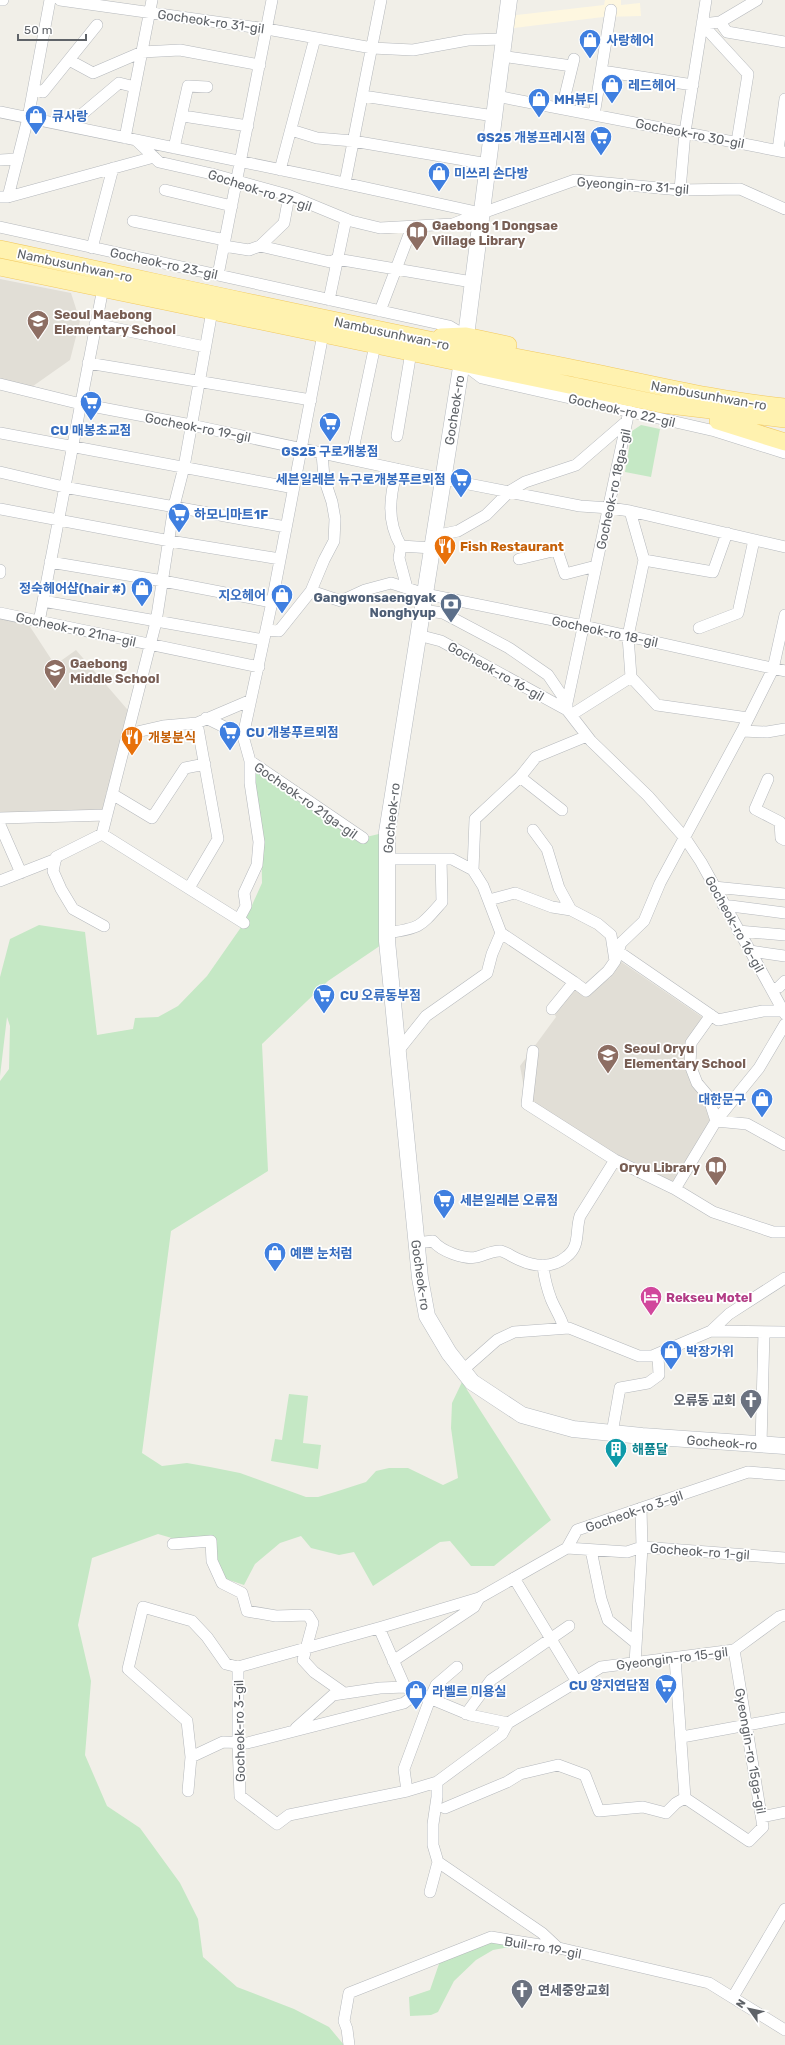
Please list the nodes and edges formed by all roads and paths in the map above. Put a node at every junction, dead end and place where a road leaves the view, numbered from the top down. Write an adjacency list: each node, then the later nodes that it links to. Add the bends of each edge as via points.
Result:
1 (50, 0): 27 (street)
2 (60, 0): 10 (street, Gocheok-ro 31-gil)
3 (152, 0): 10 (street)
4 (272, 0): 14 (street)
5 (381, 0): 18 (street)
6 (509, 0): 16 (main road, Gocheok-ro)
7 (706, 0): 12 (street)
8 (757, 0): 11 (street)
9 (611, 10): 23 (street)
10 (149, 12): 14 (street, Gocheok-ro 31-gil); 19 (street)
11 (720, 22): 12 (street); 17 (street, via 727,32)
12 (702, 24): 24 (street); 44 (street, via 748,74)
13 (97, 25): 21 (street)
14 (267, 29): 15 (street, Gocheok-ro 31-gil); 22 (street)
15 (314, 38): 18 (street, Gocheok-ro 31-gil); 39 (street)
16 (504, 39): 18 (street, Gocheok-ro 31-gil, via 468,40 412,50); 20 (main road, Gocheok-ro)
17 (785, 42)
18 (372, 48): 28 (street)
19 (142, 52): 21 (street, via 93,73); 22 (street, via 180,50); 25 (street)
20 (502, 56): 29 (main road, Gocheok-ro); 31 (street, via 573,63)
21 (69, 60): 27 (street, via 43,92)
22 (260, 65): 38 (street)
23 (602, 71): 24 (street); 33 (street)
24 (692, 85): 40 (street)
25 (135, 87): 37 (street, via 119,83); 41 (street)
26 (207, 87): 34 (street, via 188,86)
27 (34, 89): 36 (street)
28 (362, 96): 35 (street); 43 (street)
29 (496, 96): 31 (street, Gocheok-ro 30-gil); 35 (main road, Gocheok-ro)
30 (785, 99): 46 (street)
31 (562, 108): 33 (street, Gocheok-ro 30-gil)
32 (0, 112): 36 (street, Gocheok-ro 27-gil)
33 (594, 115): 40 (street, Gocheok-ro 30-gil)
34 (182, 116): 38 (street); 45 (street)
35 (494, 116): 51 (main road, Gocheok-ro)
36 (28, 118): 37 (street, Gocheok-ro 27-gil); 48 (street)
37 (68, 126): 41 (street, Gocheok-ro 27-gil)
38 (248, 126): 50 (street)
39 (291, 130): 43 (street, via 317,138); 53 (street)
40 (685, 132): 44 (street, Gocheok-ro 30-gil); 57 (street)
41 (125, 138): 42 (street, Gocheok-ro 27-gil)
42 (137, 141): 45 (street); 47 (street, Gocheok-ro 27-gil)
43 (353, 141): 51 (street); 55 (street)
44 (737, 142): 46 (street, Gocheok-ro 30-gil)
45 (174, 148): 50 (street)
46 (781, 151)
47 (154, 157): 52 (street); 54 (street, Gocheok-ro 27-gil, via 159,162)
48 (18, 159): 49 (street); 59 (street)
49 (0, 160)
50 (241, 162): 53 (street); 54 (street)
51 (488, 164): 62 (main road, Gocheok-ro)
52 (113, 168): 59 (street); 69 (street)
53 (280, 170): 55 (street)
54 (238, 181): 58 (street, Gocheok-ro 27-gil); 60 (street)
55 (345, 183): 62 (street)
56 (165, 190): 60 (street)
57 (680, 190): 61 (street, Gyeongin-ro 31-gil, via 740,189); 62 (street, Gyeongin-ro 31-gil, via 575,180)
58 (289, 196): 63 (street, Gocheok-ro 27-gil); 68 (street, via 284,223)
59 (4, 197)
60 (232, 206): 67 (street)
61 (785, 209)
62 (481, 213): 66 (street, Gocheok-ro 27-gil, via 452,224); 75 (main road, Gocheok-ro)
63 (346, 219): 66 (street, Gocheok-ro 27-gil, via 380,228); 71 (street)
64 (133, 221): 67 (street)
65 (0, 227): 69 (street, Gocheok-ro 23-gil)
66 (412, 228): 73 (street)
67 (224, 243): 68 (street, via 249,250); 74 (street)
68 (260, 246): 71 (street, via 330,262)
69 (92, 248): 74 (street, Gocheok-ro 23-gil)
70 (0, 249): 83 (main road, Nambusunhwan-ro)
71 (337, 259): 73 (street); 77 (street)
72 (0, 267): 76 (main road, Nambusunhwan-ro)
73 (396, 269): 75 (street); 79 (street)
74 (218, 275): 77 (street, Gocheok-ro 23-gil)
75 (472, 282): 85 (main road, Gocheok-ro)
76 (103, 288): 78 (main road, Nambusunhwan-ro); 80 (street)
77 (329, 300): 79 (street, Gocheok-ro 23-gil)
78 (212, 311): 81 (main road, Nambusunhwan-ro); 84 (street, Gocheok-ro 21na-gil)
79 (380, 311): 85 (street, Gocheok-ro 23-gil, via 449,326)
80 (95, 324): 84 (street); 86 (street)
81 (323, 334): 82 (main road, Nambusunhwan-ro); 89 (street, Gocheok-ro 21ga-gil)
82 (375, 344): 83 (main road, Nambusunhwan-ro); 103 (street)
83 (416, 345): 85 (main road, Nambusunhwan-ro); 97 (street)
84 (205, 347): 87 (street, Gocheok-ro 21na-gil)
85 (463, 349): 91 (main road, Nambusunhwan-ro); 92 (main road, Nambusunhwan-ro, via 567,367 742,403); 93 (street, Gocheok-ro 22-gil, via 482,378); 107 (main road, Gocheok-ro)
86 (88, 362): 87 (street); 90 (street)
87 (199, 381): 89 (street); 95 (street, Gocheok-ro 21na-gil)
88 (0, 384): 90 (street, Gocheok-ro 19-gil)
89 (311, 400): 100 (street, Gocheok-ro 21ga-gil)
90 (81, 404): 95 (street, Gocheok-ro 19-gil); 99 (street)
91 (661, 404): 94 (main road, Nambusunhwan-ro); 98 (main road)
92 (785, 407)
93 (628, 416): 102 (street, Gocheok-ro 22-gil, via 714,431); 110 (street, via 576,465 525,482); 113 (street, Gocheok-ro 18ga-gil)
94 (785, 420)
95 (191, 425): 100 (street, Gocheok-ro 19-gil); 104 (street, Gocheok-ro 21na-gil)
96 (0, 433): 99 (street)
97 (397, 436)
98 (785, 442)
99 (72, 448): 104 (street); 108 (street)
100 (301, 448): 101 (street, Gocheok-ro 19-gil); 109 (street, Gocheok-ro 21ga-gil)
101 (322, 453): 103 (street, Gocheok-ro 19-gil); 130 (street, via 324,478 335,519 334,541)
102 (785, 453)
103 (351, 459): 105 (street, Gocheok-ro 19-gil)
104 (184, 467): 109 (street); 111 (street, Gocheok-ro 21na-gil)
105 (397, 469): 107 (street, Gocheok-ro 19-gil); 121 (street, via 390,498 394,534)
106 (0, 472): 108 (street)
107 (443, 479): 110 (street, Gocheok-ro 19-gil); 120 (main road, Gocheok-ro)
108 (64, 486): 111 (street); 115 (street)
109 (294, 488): 116 (street, Gocheok-ro 21ga-gil)
110 (510, 491): 113 (street, Gocheok-ro 19-gil, via 580,506); 120 (street, via 486,515)
111 (174, 506): 116 (street); 119 (street, Gocheok-ro 21na-gil)
112 (0, 508): 115 (street)
113 (610, 508): 114 (street, Gocheok-ro 19-gil); 127 (street, Gocheok-ro 18ga-gil)
114 (630, 511): 117 (street, Gocheok-ro 19-gil); 125 (street)
115 (58, 520): 119 (street); 126 (street)
116 (286, 527): 123 (street, Gocheok-ro 21ga-gil)
117 (727, 533): 118 (street, Gocheok-ro 19-gil); 125 (street, via 713,572)
118 (754, 540): 122 (street, Gocheok-ro 19-gil); 140 (street, via 738,614)
119 (170, 541): 123 (street); 128 (street, Gocheok-ro 21na-gil)
120 (433, 542): 121 (street); 131 (main road, Gocheok-ro)
121 (401, 546): 129 (street, via 399,558)
122 (785, 547)
123 (280, 559): 133 (street, Gocheok-ro 21ga-gil)
124 (519, 559): 127 (street, Gocheok-ro 18ga-gil, via 557,550 565,574)
125 (644, 560): 143 (street)
126 (50, 562): 128 (street); 132 (street)
127 (596, 566): 139 (street, Gocheok-ro 18ga-gil)
128 (163, 581): 133 (street); 138 (street, Gocheok-ro 21na-gil)
129 (406, 588): 130 (street, via 391,583 365,590 341,601); 131 (street)
130 (311, 591): 141 (street, via 279,631)
131 (424, 594): 134 (main road, Gocheok-ro); 139 (street, Gocheok-ro 18-gil)
132 (43, 600): 137 (street); 138 (street)
133 (272, 602): 141 (street, Gocheok-ro 21ga-gil)
134 (422, 610): 142 (main road, Gocheok-ro); 150 (street, via 443,613 510,648 548,675)
135 (0, 614): 137 (street, Gocheok-ro 21na-gil)
136 (785, 615): 146 (street)
137 (39, 622): 144 (street, Gocheok-ro 21na-gil)
138 (156, 622): 141 (street); 144 (street, Gocheok-ro 21na-gil)
139 (583, 626): 143 (street, Gocheok-ro 18-gil); 150 (street, Gocheok-ro 18ga-gil)
140 (699, 628)
141 (265, 635): 145 (street, Gocheok-ro 21ga-gil)
142 (418, 635): 150 (street, Gocheok-ro 16-gil, via 441,641); 173 (main road, Gocheok-ro, via 387,832)
143 (628, 636): 146 (street, Gocheok-ro 18-gil); 148 (street)
144 (151, 645): 145 (street); 155 (street, Gocheok-ro 21na-gil)
145 (259, 667): 149 (street, Gocheok-ro 21ga-gil)
146 (773, 669): 147 (street, Gocheok-ro 18-gil); 151 (street)
147 (785, 672)
148 (631, 678): 150 (street); 151 (street, via 657,705)
149 (251, 700): 152 (street); 156 (street, Gocheok-ro 21ga-gil)
150 (568, 709): 157 (street, Gocheok-ro 16-gil)
151 (748, 718): 154 (street)
152 (201, 720): 155 (street); 156 (street); 159 (street)
153 (785, 729): 154 (street, via 767,732)
154 (742, 731): 170 (street)
155 (128, 734): 162 (street, Gocheok-ro 21na-gil)
156 (243, 736): 158 (street, Gocheok-ro 21ga-gil)
157 (587, 736): 160 (street, via 536,757); 170 (street, Gocheok-ro 16-gil, via 648,796)
158 (250, 761): 169 (street, Gocheok-ro 21ga-gil); 179 (street, Gocheok-ro 21ga-gil, via 250,783 259,842 257,865 244,893 246,906 241,921)
159 (205, 764): 162 (street, via 185,768 152,818); 179 (street, via 218,839)
160 (520, 777): 163 (street); 175 (street, via 475,819)
161 (768, 779): 171 (street, via 755,809 780,822 781,838)
162 (112, 794): 164 (street, Gocheok-ro 21na-gil)
163 (562, 810)
164 (107, 815): 165 (street); 168 (street, Gocheok-ro 21na-gil)
165 (0, 818)
166 (0, 825): 176 (street)
167 (534, 830): 183 (street, via 547,849 559,888)
168 (102, 834): 172 (street); 179 (street, Gocheok-ro 21ga-gil)
169 (362, 838)
170 (685, 838): 178 (street, Gocheok-ro 16-gil); 192 (street, via 660,883 644,921 621,943)
171 (785, 840)
172 (56, 859): 176 (street); 185 (street, via 53,871 73,909)
173 (386, 859): 174 (street); 187 (main road, Gocheok-ro)
174 (441, 859): 175 (street, via 452,859); 187 (street, via 442,902 425,922 415,929)
175 (473, 870): 181 (street)
176 (21, 873): 177 (street)
177 (0, 881)
178 (714, 887): 180 (street); 182 (street, Gocheok-ro 16-gil)
179 (189, 888)
180 (785, 894)
181 (489, 900): 183 (street, via 515,893 552,907); 188 (street)
182 (723, 905): 184 (street); 186 (street, Gocheok-ro 16-gil)
183 (571, 910): 192 (street, via 598,924 611,935)
184 (785, 913)
185 (104, 926)
186 (738, 931): 189 (street); 190 (street, Gocheok-ro 16-gil)
187 (387, 933): 200 (main road, Gocheok-ro)
188 (502, 933): 194 (street); 200 (street, via 487,973 426,1016)
189 (785, 934)
190 (750, 951): 191 (street); 195 (street, Gocheok-ro 16-gil)
191 (785, 956)
192 (617, 957): 194 (street, via 608,971 586,990); 198 (street)
193 (785, 981): 195 (street)
194 (574, 982): 196 (street)
195 (772, 990): 197 (street, Gocheok-ro 16-gil)
196 (552, 1009)
197 (785, 1012): 198 (street, via 763,1011 718,1020)
198 (711, 1015): 202 (street, via 691,1043 690,1065 697,1083 708,1096)
199 (785, 1024): 202 (street, via 759,1068)
200 (398, 1051): 207 (main road, Gocheok-ro)
201 (533, 1051): 204 (street, via 526,1104)
202 (716, 1121): 203 (street, via 747,1124); 205 (street)
203 (785, 1145)
204 (615, 1160): 205 (street); 208 (street, via 580,1216 574,1250 565,1258)
205 (675, 1189): 206 (street, via 713,1212 773,1232)
206 (785, 1232)
207 (416, 1243): 208 (street, via 433,1241 438,1247 463,1257 473,1258 501,1251 529,1264); 215 (main road, Gocheok-ro, via 427,1316 449,1353)
208 (543, 1265): 210 (street, via 545,1281)
209 (785, 1278): 211 (street, via 729,1314)
210 (564, 1328): 214 (street, via 639,1356); 215 (street, via 553,1331 514,1332 497,1340)
211 (711, 1331): 212 (street); 214 (street)
212 (764, 1332): 213 (street); 217 (street)
213 (785, 1332)
214 (658, 1355): 216 (street, via 659,1375 648,1383 620,1388)
215 (463, 1370): 216 (main road, Gocheok-ro, via 472,1382 522,1415 573,1429)
216 (612, 1433): 217 (main road, Gocheok-ro)
217 (761, 1444): 218 (main road, Gocheok-ro)
218 (785, 1446)
219 (785, 1475): 220 (street, Gocheok-ro 3-gil, via 748,1472)
220 (642, 1508): 222 (street); 223 (street, Gocheok-ro 3-gil, via 577,1530)
221 (173, 1544): 233 (street, via 211,1541 212,1561 222,1583 242,1593 247,1611 276,1616 308,1614 313,1623)
222 (642, 1547): 224 (street, Gocheok-ro 1-gil, via 627,1552); 225 (street, Gocheok-ro 1-gil); 232 (street)
223 (567, 1548): 224 (street, Gocheok-ro 1-gil); 226 (street, Gocheok-ro 3-gil)
224 (590, 1550): 232 (street, via 608,1620)
225 (785, 1558)
226 (514, 1578): 227 (street, Gocheok-ro 3-gil); 231 (street)
227 (479, 1598): 230 (street, Gocheok-ro 3-gil); 236 (street, Gocheok-ro 3-gil, via 474,1607)
228 (785, 1615): 234 (street, Gyeongin-ro 15-gil, via 779,1616)
229 (569, 1626): 231 (street)
230 (379, 1628): 233 (street, Gocheok-ro 3-gil); 236 (street)
231 (551, 1638): 240 (street); 245 (street, via 491,1680)
232 (636, 1643): 237 (street)
233 (307, 1648): 238 (street, Gocheok-ro 3-gil); 242 (street, via 303,1660 314,1672)
234 (734, 1650): 235 (street, Gyeongin-ro 15-gil); 248 (street, Gyeongin-ro 15ga-gil)
235 (675, 1658): 237 (street, Gyeongin-ro 15-gil); 250 (street)
236 (393, 1660): 241 (street)
237 (635, 1663): 240 (street, Gyeongin-ro 15-gil, via 601,1667)
238 (238, 1667): 251 (street, Gocheok-ro 3-gil); 252 (street, Gocheok-ro 3-gil, via 226,1664 192,1621 143,1607 128,1669 187,1721)
239 (457, 1667): 244 (street, via 436,1685)
240 (577, 1682): 247 (street, Gyeongin-ro 15-gil)
241 (405, 1687): 242 (street); 243 (street)
242 (344, 1693): 249 (street, via 333,1695)
243 (417, 1694): 244 (street); 249 (street, via 404,1703)
244 (430, 1699): 245 (street); 255 (street, via 404,1769)
245 (466, 1714): 247 (street)
246 (785, 1718): 248 (street)
247 (508, 1723): 253 (street, Gyeongin-ro 15-gil, via 502,1734)
248 (746, 1725): 250 (street); 259 (street, Gyeongin-ro 15ga-gil)
249 (294, 1730): 251 (street, via 247,1743)
250 (682, 1737): 256 (street)
251 (238, 1743): 252 (street, via 223,1742); 260 (street, Gocheok-ro 3-gil, via 240,1796)
252 (191, 1757): 254 (street)
253 (437, 1782): 255 (street, Gyeongin-ro 15-gil); 261 (street, via 433,1845)
254 (188, 1791)
255 (407, 1791): 260 (street, Gyeongin-ro 15-gil, via 289,1815)
256 (685, 1798): 257 (street, via 666,1813 643,1808 599,1811 585,1775 558,1765 520,1774); 259 (street, Gyeongin-ro 15ga-gil, via 749,1841 763,1827)
257 (445, 1808)
258 (785, 1812): 259 (street)
259 (762, 1817)
260 (277, 1824)
261 (438, 1862): 262 (street); 264 (street, via 542,1933)
262 (430, 1892)
263 (783, 1915): 265 (street)
264 (559, 1948): 265 (street, Buil-ro 19-gil, via 709,1982); 267 (street, Buil-ro 19-gil, via 491,1937 349,1993 344,2021)
265 (733, 1997): 266 (street, Buil-ro 19-gil)
266 (785, 2030)
267 (350, 2045)

